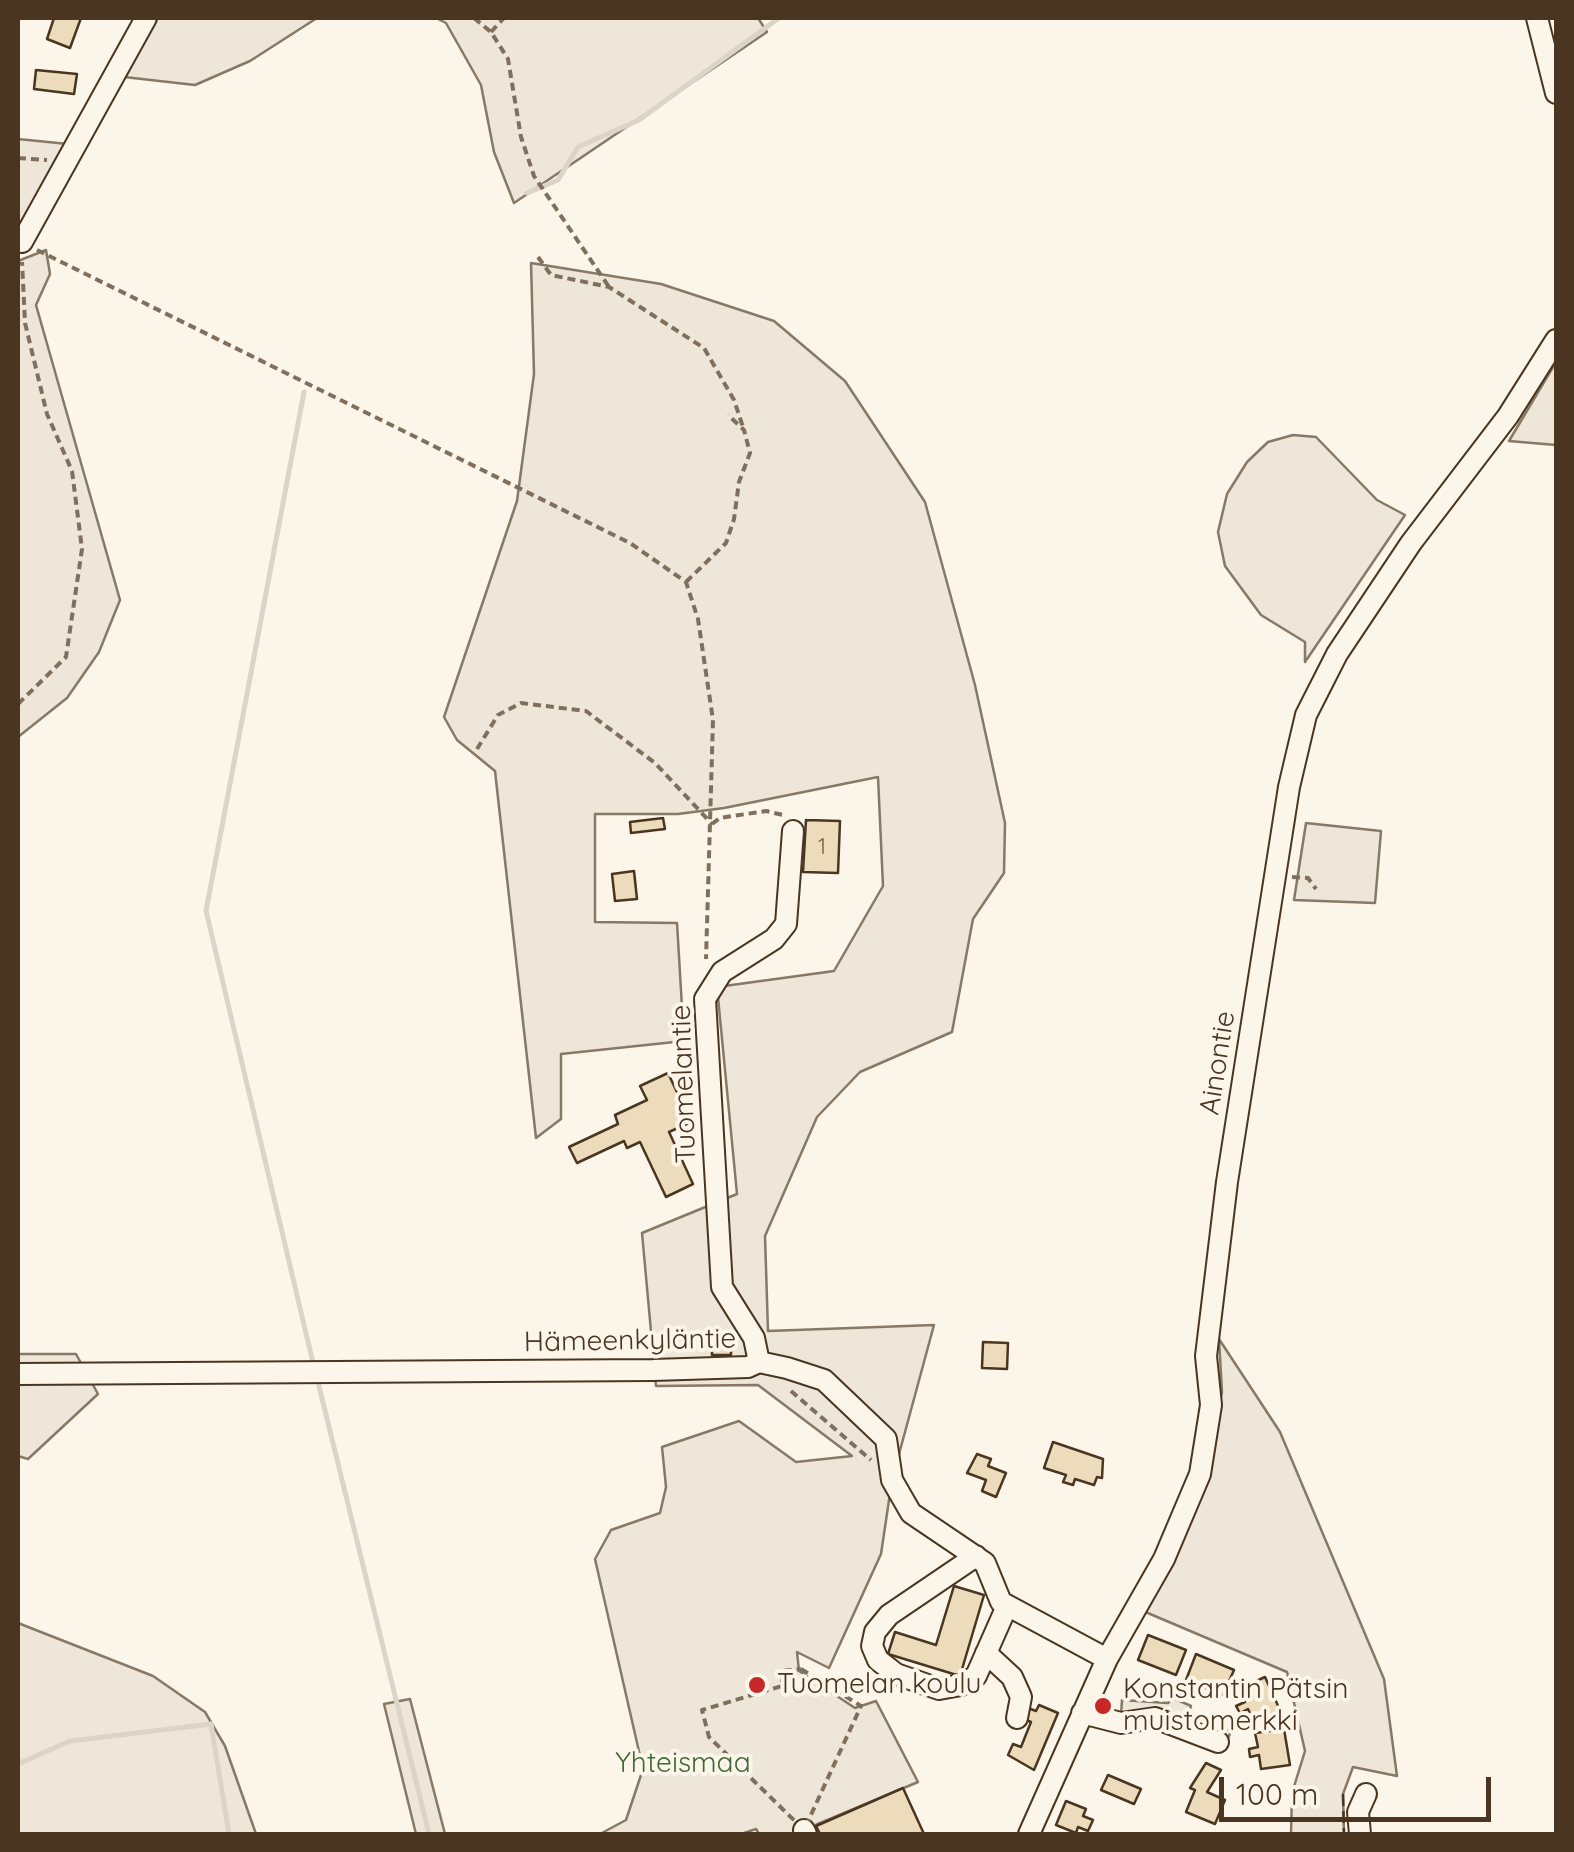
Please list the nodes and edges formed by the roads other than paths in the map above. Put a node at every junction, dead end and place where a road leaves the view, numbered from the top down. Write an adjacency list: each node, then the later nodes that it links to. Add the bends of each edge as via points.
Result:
1 (146, 18): 4 (street)
2 (1537, 18): 3 (street)
3 (1556, 92)
4 (22, 242)
5 (1556, 340): 12 (street, Ainontie, via 1321,682 1298,751 1227,1182 1200,1474 1164,1559)
6 (793, 831): 7 (street, Tuomelantie, via 786,924 722,972 705,999 722,1287 754,1338)
7 (760, 1362): 8 (street, Hämeenkyläntie, via 653,1370); 9 (street, Hämeenkyläntie, via 824,1380 860,1410 886,1439 892,1480 911,1512)
8 (18, 1374)
9 (976, 1556): 10 (street, Hämeenkyläntie); 11 (street, via 888,1615 872,1646 896,1674 939,1689 976,1676)
10 (1006, 1606): 11 (street); 12 (street)
11 (986, 1653): 14 (street, via 1012,1677 1021,1697)
12 (1107, 1659): 13 (street, Ainontie)
13 (1082, 1713): 15 (street, via 1121,1722 1155,1718); 17 (street, Ainontie)
14 (1017, 1718)
15 (1218, 1742)
16 (1366, 1794): 18 (street, via 1358,1812)
17 (1029, 1834)
18 (1360, 1834)

